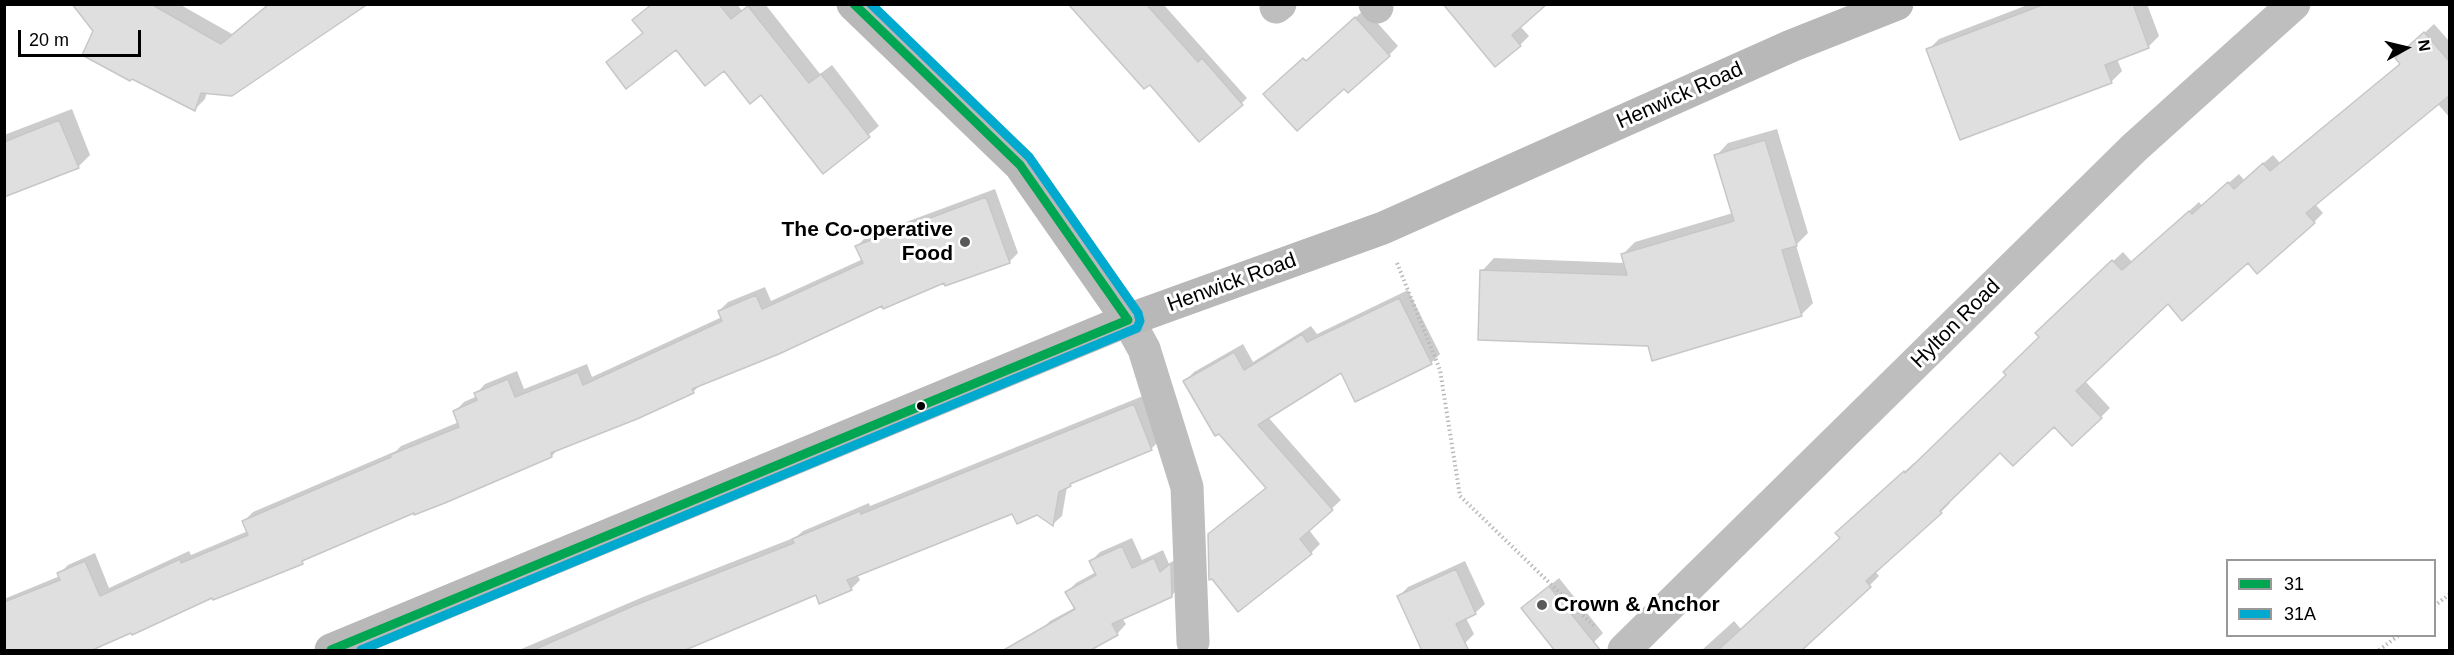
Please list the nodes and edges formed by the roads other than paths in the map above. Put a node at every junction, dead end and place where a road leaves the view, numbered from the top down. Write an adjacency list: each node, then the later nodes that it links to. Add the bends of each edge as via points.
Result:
1 (853, 4): 4 (main road, via 1020,165)
2 (1896, 4): 4 (main road, Henwick Road, via 1791,46 1383,228)
3 (2294, 4): 6 (main road, Hylton Road, via 2134,148)
4 (1128, 320): 5 (main road, via 1144,350 1187,487); 7 (main road, Henwick Road)
5 (1192, 642)
6 (1613, 642)
7 (331, 651)

